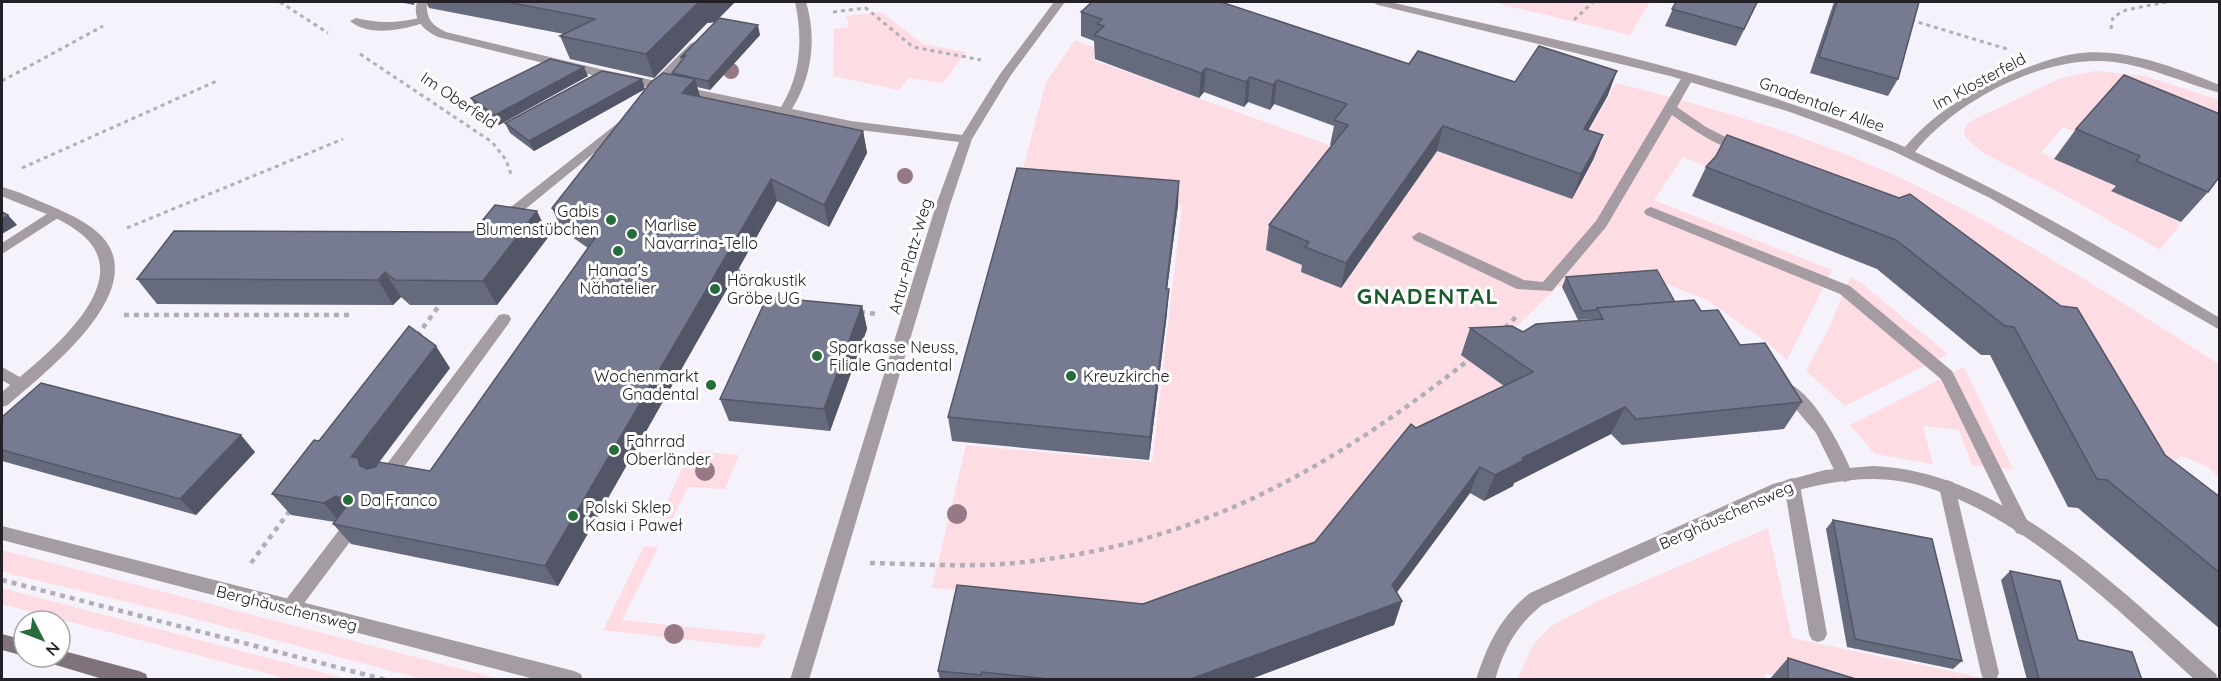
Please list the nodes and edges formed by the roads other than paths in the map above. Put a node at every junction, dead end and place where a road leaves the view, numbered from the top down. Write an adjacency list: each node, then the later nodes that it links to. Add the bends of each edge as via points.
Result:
1 (422, 2): 5 (street)
2 (801, 2): 14 (street, via 804,65 794,98)
3 (1059, 2): 15 (street, Artur-Platz-Weg, via 1011,66)
4 (1378, 2): 9 (street, Gnadentaler Allee)
5 (423, 20): 6 (street, via 387,28); 8 (street, via 430,30 442,35)
6 (356, 21)
7 (705, 35): 11 (street)
8 (604, 74): 10 (street); 11 (street)
9 (1688, 77): 13 (street); 16 (street, Gnadentaler Allee, via 1840,125)
10 (584, 85)
11 (662, 86): 14 (street); 21 (street, via 646,105)
12 (2220, 89): 16 (street, Im Klosterfeld, via 2151,67 2075,57 2043,66 1966,102 1934,123)
13 (1670, 108): 17 (street, via 1702,129); 22 (street, via 1601,224 1547,287 1522,285)
14 (785, 110): 15 (street, via 851,125)
15 (966, 139): 43 (street, Artur-Platz-Weg)
16 (1907, 153): 25 (street, Gnadentaler Allee, via 1976,185)
17 (1760, 156)
18 (2, 191): 20 (street)
19 (1652, 212): 35 (street, via 1845,290 1947,375)
20 (53, 215): 23 (street); 28 (street, via 85,229 97,240 109,260 108,279 91,315)
21 (502, 221)
22 (1419, 237)
23 (2, 249)
24 (504, 320): 31 (street)
25 (2220, 326)
26 (2, 373): 28 (street)
27 (1774, 376): 30 (street, via 1826,432)
28 (20, 384): 29 (street)
29 (2, 401)
30 (1845, 475): 32 (street, Berghäuschensweg); 33 (street, Berghäuschensweg, via 1906,475)
31 (384, 481)
32 (1792, 485): 38 (street); 44 (street, Berghäuschensweg, via 1536,599 1503,631)
33 (1947, 487): 35 (street, Berghäuschensweg); 40 (street)
34 (352, 526): 37 (street)
35 (2022, 528): 45 (street, Berghäuschensweg, via 2090,577)
36 (2, 533): 37 (street, Berghäuschensweg)
37 (290, 609): 42 (street, Berghäuschensweg)
38 (1818, 634)
39 (72, 661): 41 (main road)
40 (1990, 673)
41 (139, 680)
42 (574, 680)
43 (799, 680)
44 (1485, 680)
45 (2210, 680)

